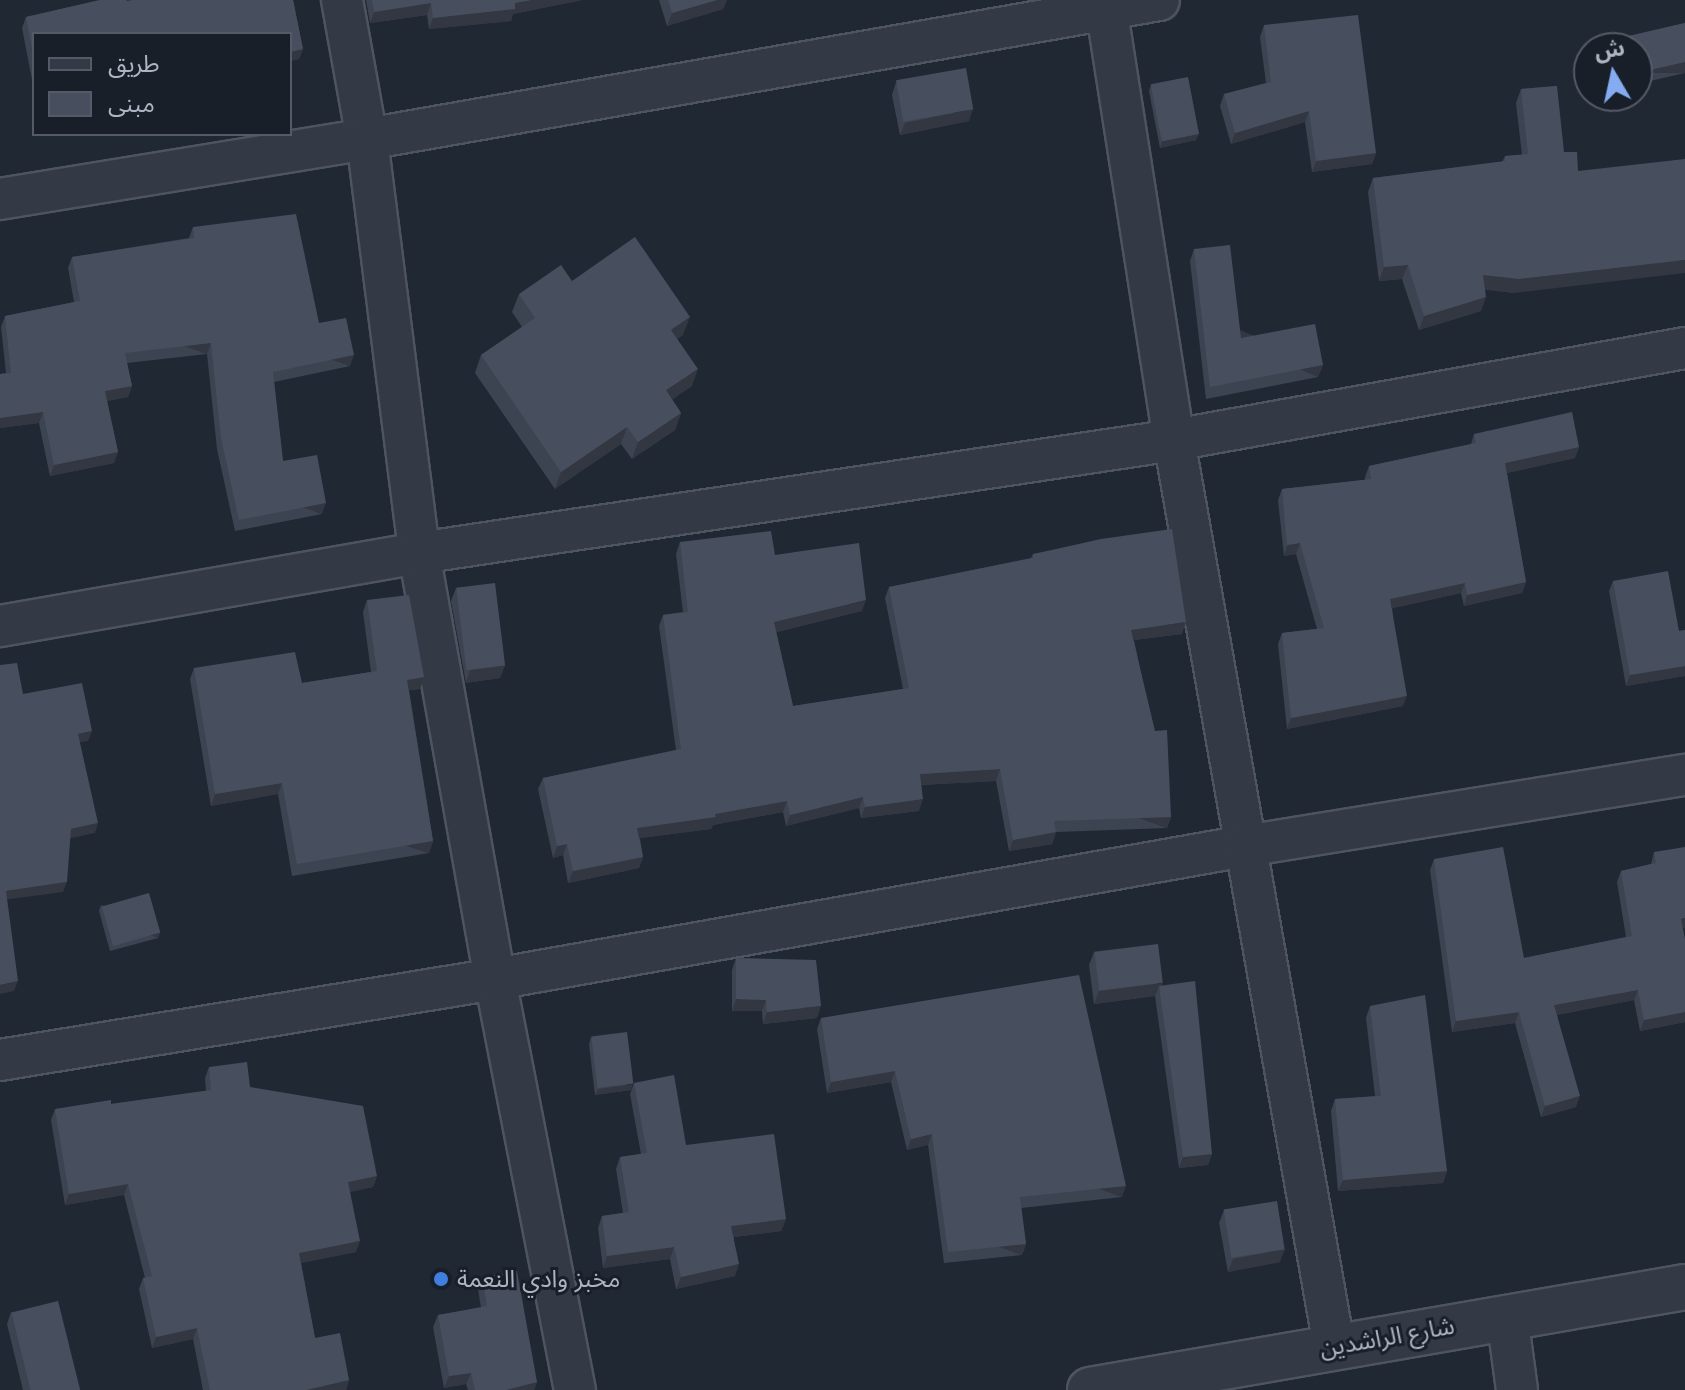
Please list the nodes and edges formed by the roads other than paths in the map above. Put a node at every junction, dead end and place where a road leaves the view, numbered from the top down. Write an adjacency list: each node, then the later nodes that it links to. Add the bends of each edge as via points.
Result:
1 (342, 0): 4 (street)
2 (1159, 0): 3 (street)
3 (1106, 5): 4 (street); 7 (street)
4 (367, 139): 5 (street); 8 (street)
5 (0, 199)
6 (1685, 348): 7 (street)
7 (1174, 440): 8 (street); 11 (street)
8 (419, 553): 9 (street); 12 (street)
9 (0, 626)
10 (1685, 775): 11 (street)
11 (1245, 846): 12 (street); 16 (street)
12 (495, 979): 13 (street); 17 (street)
13 (0, 1060)
14 (1685, 1287): 15 (street, شارع الراشدين)
15 (1507, 1316): 16 (street, شارع الراشدين); 19 (street)
16 (1334, 1346): 18 (street, شارع الراشدين)
17 (575, 1390)
18 (1090, 1390)
19 (1517, 1390)

